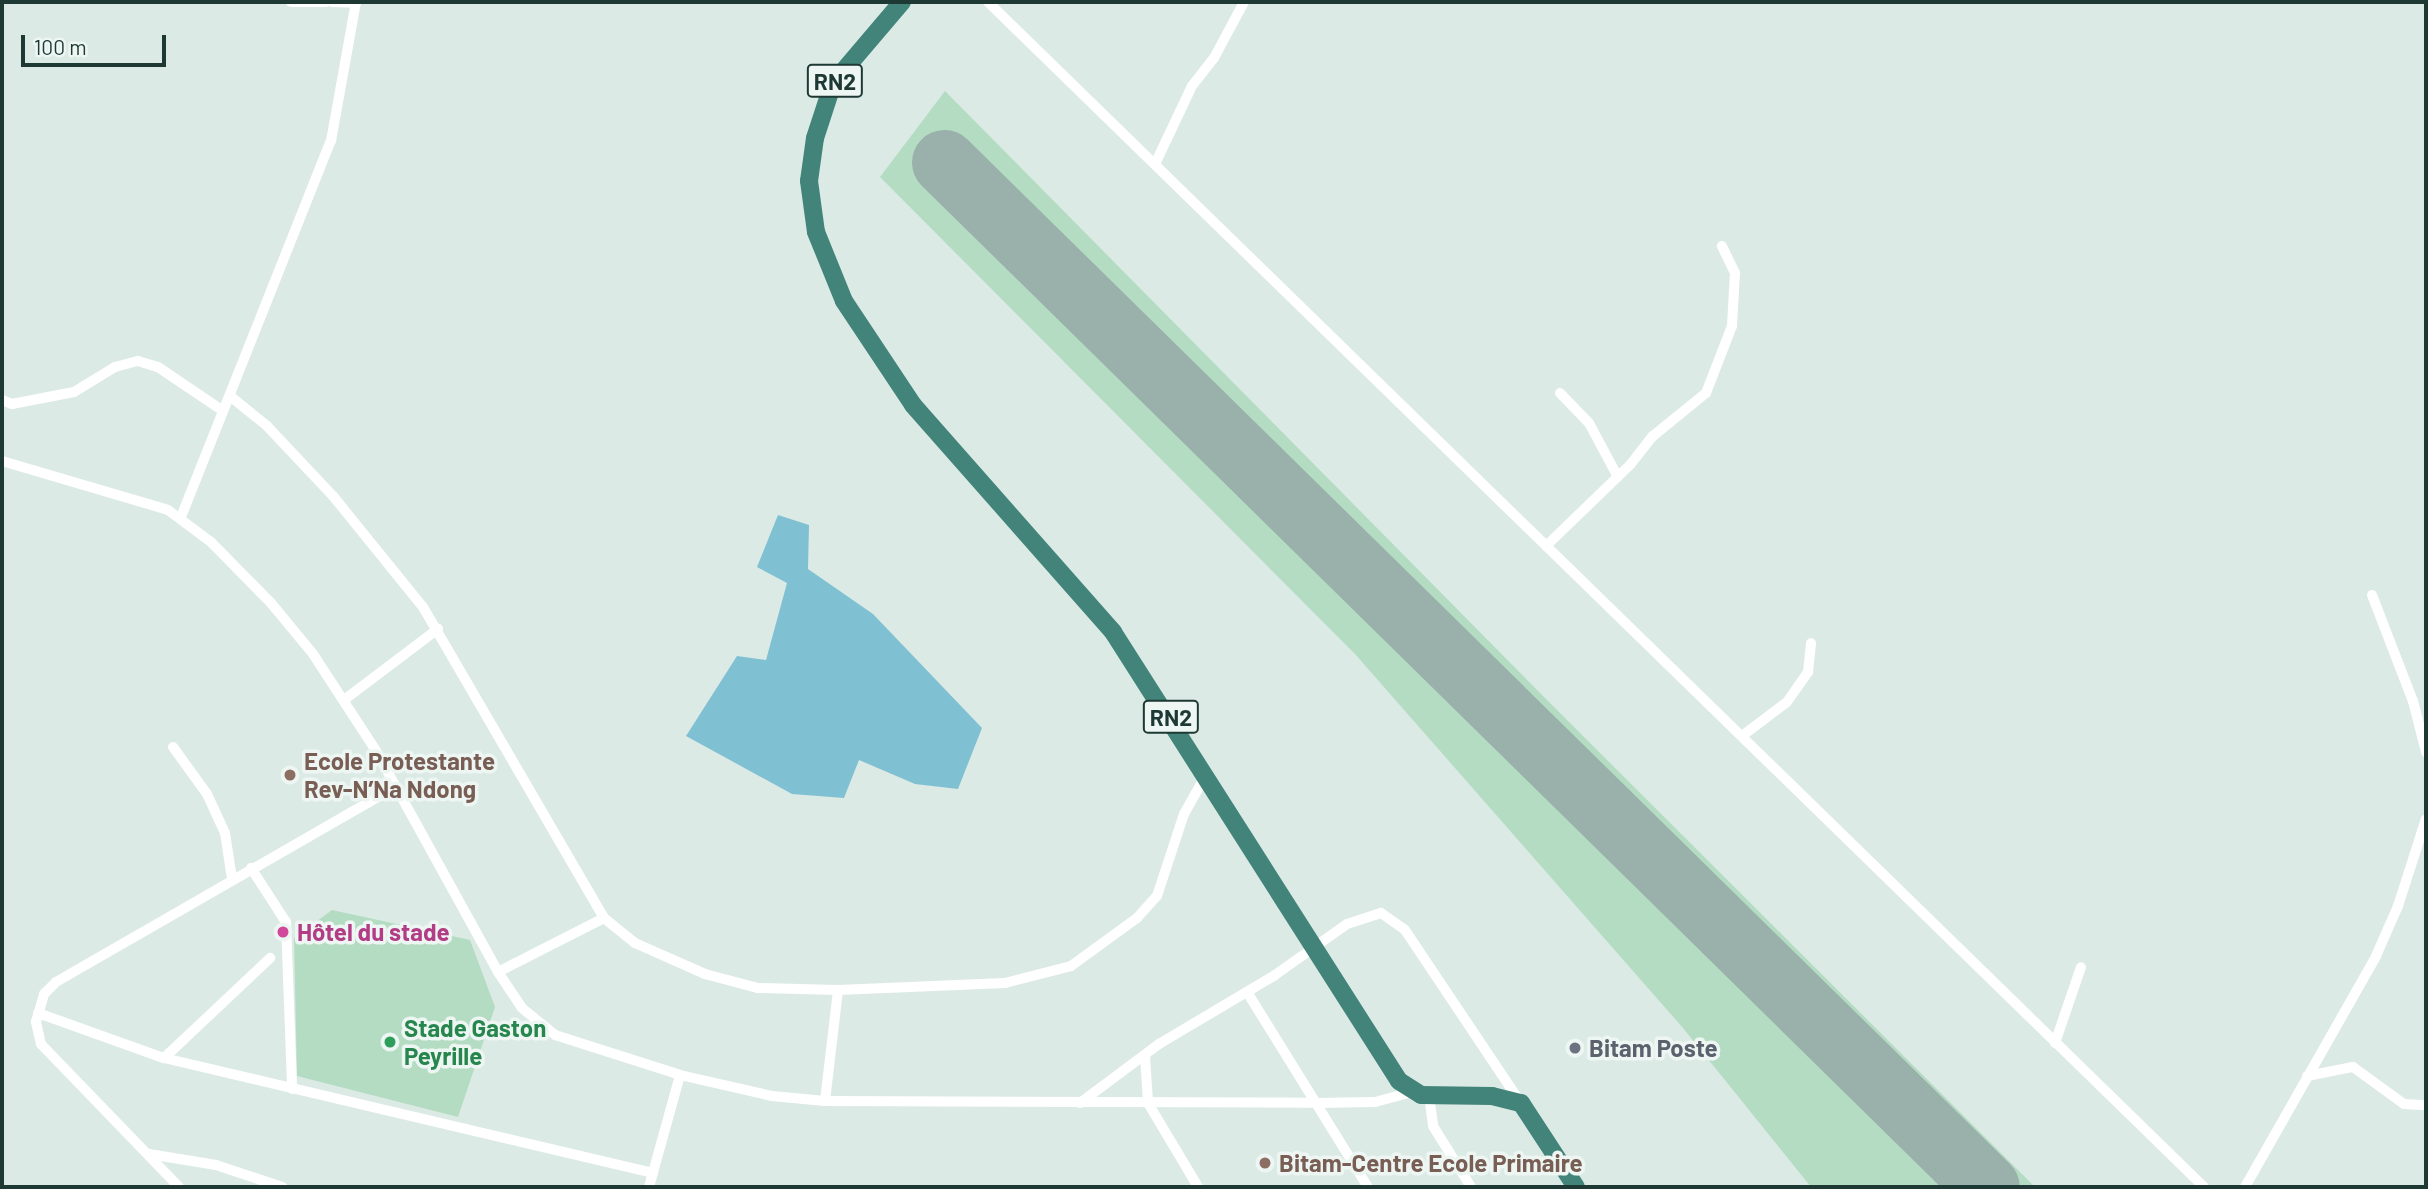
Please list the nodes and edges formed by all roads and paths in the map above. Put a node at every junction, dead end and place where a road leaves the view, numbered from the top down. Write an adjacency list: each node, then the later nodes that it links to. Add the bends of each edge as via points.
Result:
1 (291, 2): 2 (street)
2 (329, 2): 3 (street)
3 (356, 2): 10 (street, via 331,141)
4 (902, 2): 24 (highway, RN2, via 851,57 833,83 818,121 809,181 816,232 829,270 878,358 1032,542 1087,599 1150,684)
5 (988, 2): 7 (street)
6 (1244, 2): 7 (street, via 1214,58 1192,86)
7 (1156, 162): 16 (street)
8 (1722, 246): 14 (street, via 1736,283 1732,326 1715,375 1699,402 1653,436)
9 (1560, 393): 14 (street, via 1589,424)
10 (230, 396): 12 (street); 18 (street, via 267,426 334,496)
11 (2, 400): 12 (street, via 12,404 74,392 115,367 138,361 158,368)
12 (223, 411): 15 (street)
13 (2, 461): 15 (street)
14 (1618, 477): 16 (street)
15 (181, 517): 20 (street, via 294,627)
16 (1546, 546): 21 (street)
17 (2372, 595): 23 (street, via 2413,701)
18 (438, 629): 20 (street); 29 (street, via 546,825)
19 (1811, 643): 21 (street, via 1808,672 1787,702)
20 (344, 700): 25 (street)
21 (1742, 736): 37 (street)
22 (173, 747): 28 (street, via 207,794 225,833)
23 (2426, 752)
24 (1206, 774): 30 (highway, RN2); 34 (street, via 1184,814 1157,896 1137,918 1071,966 1005,983)
25 (395, 787): 27 (street); 33 (street)
26 (2426, 819): 41 (street, via 2398,906 2375,956)
27 (251, 868): 28 (street); 42 (street, via 286,922)
28 (232, 879): 36 (street, via 56,982 44,994)
29 (604, 918): 33 (street); 34 (street, via 635,943 705,974 758,988)
30 (1314, 949): 35 (street); 43 (highway, RN2, via 1399,1081); 48 (street, via 1347,924 1374,913 1396,920)
31 (270, 958): 39 (street)
32 (2081, 967): 37 (street)
33 (498, 972): 40 (street, via 522,1008 555,1035)
34 (838, 990): 44 (street)
35 (1247, 992): 38 (street); 47 (street)
36 (38, 1013): 39 (street); 50 (street, via 36,1033 41,1044)
37 (2055, 1044): 52 (street)
38 (1144, 1056): 45 (street); 46 (street)
39 (164, 1058): 42 (street)
40 (680, 1075): 44 (street, via 772,1096); 51 (street)
41 (2306, 1076): 49 (street, via 2353,1067 2404,1104); 61 (street)
42 (292, 1089): 51 (street)
43 (1421, 1094): 47 (street, via 1375,1102); 48 (highway, via 1492,1096); 58 (street, via 1433,1126)
44 (825, 1101): 45 (street)
45 (1080, 1103): 46 (street)
46 (1147, 1103): 47 (street); 56 (street)
47 (1315, 1103): 57 (street)
48 (1521, 1103): 59 (highway)
49 (2426, 1105)
50 (149, 1154): 53 (street); 54 (street, via 216,1165)
51 (653, 1173): 55 (street)
52 (2200, 1184): 60 (street)
53 (179, 1187)
54 (282, 1187)
55 (649, 1187)
56 (1198, 1187)
57 (1368, 1187)
58 (1471, 1187)
59 (1576, 1187)
60 (2187, 1187)
61 (2245, 1187)

